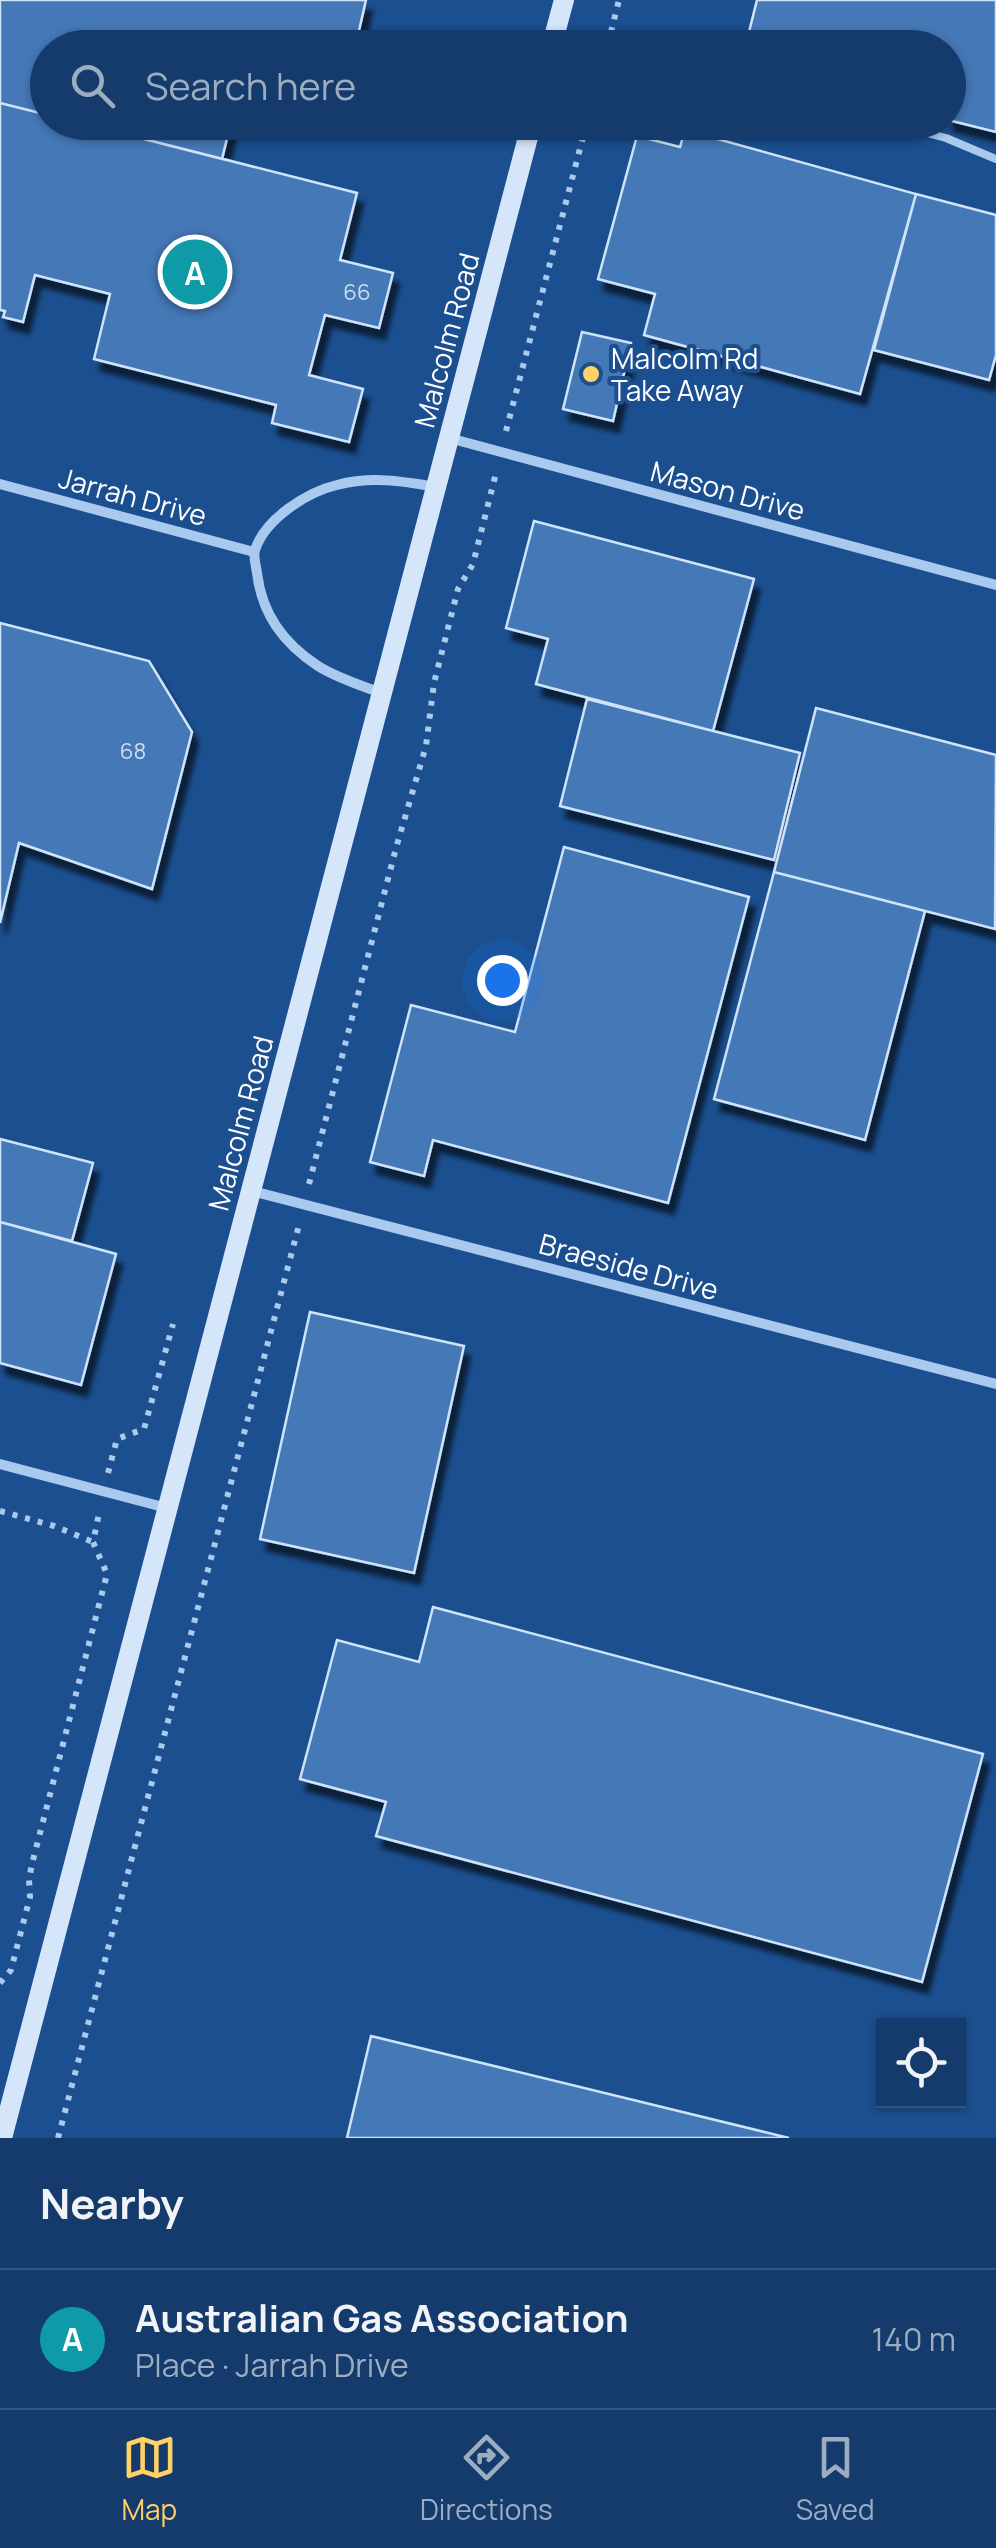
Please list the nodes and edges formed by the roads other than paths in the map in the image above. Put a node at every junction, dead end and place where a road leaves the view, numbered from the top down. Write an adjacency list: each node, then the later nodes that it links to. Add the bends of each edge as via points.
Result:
1 (564, 0): 2 (street)
2 (556, 30)
3 (527, 140): 6 (street, Malcolm Road)
4 (951, 140): 5 (lane)
5 (996, 159)
6 (449, 438): 8 (street, Malcolm Road); 10 (street, Mason Drive)
7 (0, 484): 9 (street, Jarrah Drive)
8 (436, 487): 9 (street, via 366,479 333,486 275,520); 11 (street, Malcolm Road)
9 (254, 552): 11 (street, via 269,620 291,645 319,667)
10 (996, 584)
11 (382, 693): 12 (street, Malcolm Road)
12 (251, 1190): 13 (street, Braeside Drive); 15 (street, Malcolm Road)
13 (996, 1384)
14 (0, 1464): 15 (street)
15 (167, 1508): 16 (street, Malcolm Road)
16 (3, 2127)

